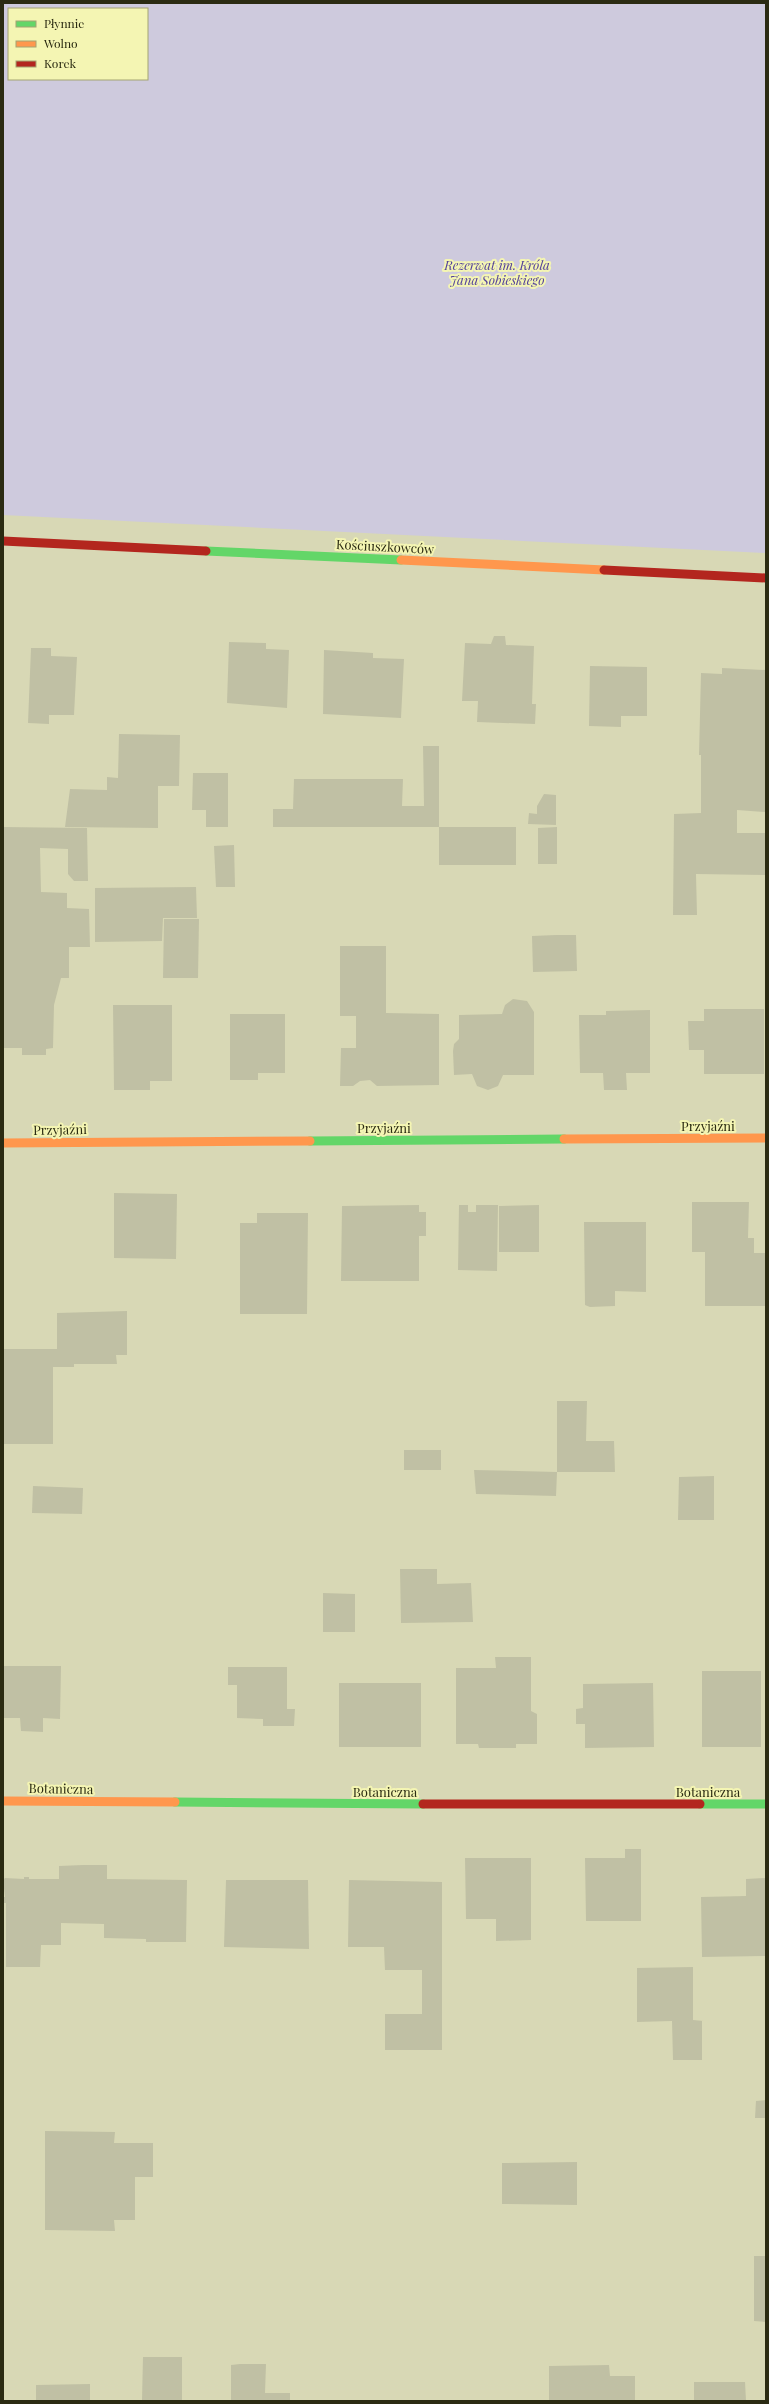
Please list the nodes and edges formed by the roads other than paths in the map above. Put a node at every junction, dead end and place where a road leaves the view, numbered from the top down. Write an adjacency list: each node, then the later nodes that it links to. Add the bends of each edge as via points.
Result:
1 (3, 541): 2 (street, Kościuszkowców)
2 (766, 578)
3 (766, 1138): 4 (street, Przyjaźni)
4 (3, 1143)
5 (3, 1801): 6 (street, Botaniczna)
6 (766, 1804)

